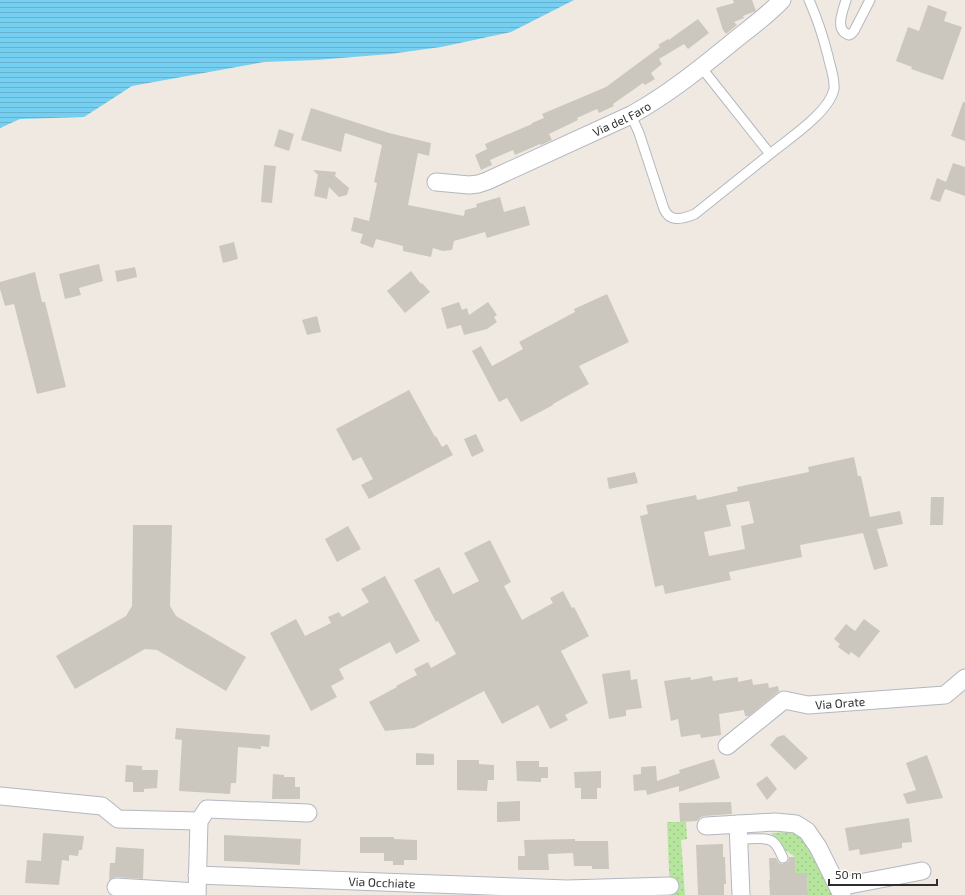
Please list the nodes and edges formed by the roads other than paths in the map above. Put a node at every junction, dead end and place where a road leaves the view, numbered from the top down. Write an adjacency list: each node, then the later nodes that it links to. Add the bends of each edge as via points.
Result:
1 (782, 0): 5 (street, Via del Faro)
2 (809, 0): 7 (lane, via 825,43 834,88 823,110)
3 (846, 0): 4 (lane, via 840,27 849,35 854,31)
4 (870, 0)
5 (701, 67): 6 (street, Via del Faro); 7 (lane)
6 (631, 115): 7 (lane, via 664,209 672,218 695,214); 8 (street, Via del Faro, via 478,184)
7 (770, 154)
8 (436, 182)
9 (965, 678): 10 (street, Via Orate, via 945,695 808,705 784,700)
10 (727, 746)
11 (0, 796): 13 (street, via 102,806 118,819)
12 (308, 813): 13 (street, via 207,809)
13 (199, 822): 18 (street)
14 (706, 826): 15 (street)
15 (738, 832): 16 (lane, via 771,841 778,847); 22 (street, via 775,822 796,824 808,831); 25 (street)
16 (783, 858)
17 (922, 871): 22 (street)
18 (197, 875): 21 (street, Via Occhiate); 24 (street)
19 (670, 886): 23 (street, Via Occhiate)
20 (116, 887): 24 (street)
21 (385, 889): 23 (street, Via Occhiate)
22 (840, 891)
23 (567, 892)
24 (197, 894)
25 (742, 895)

